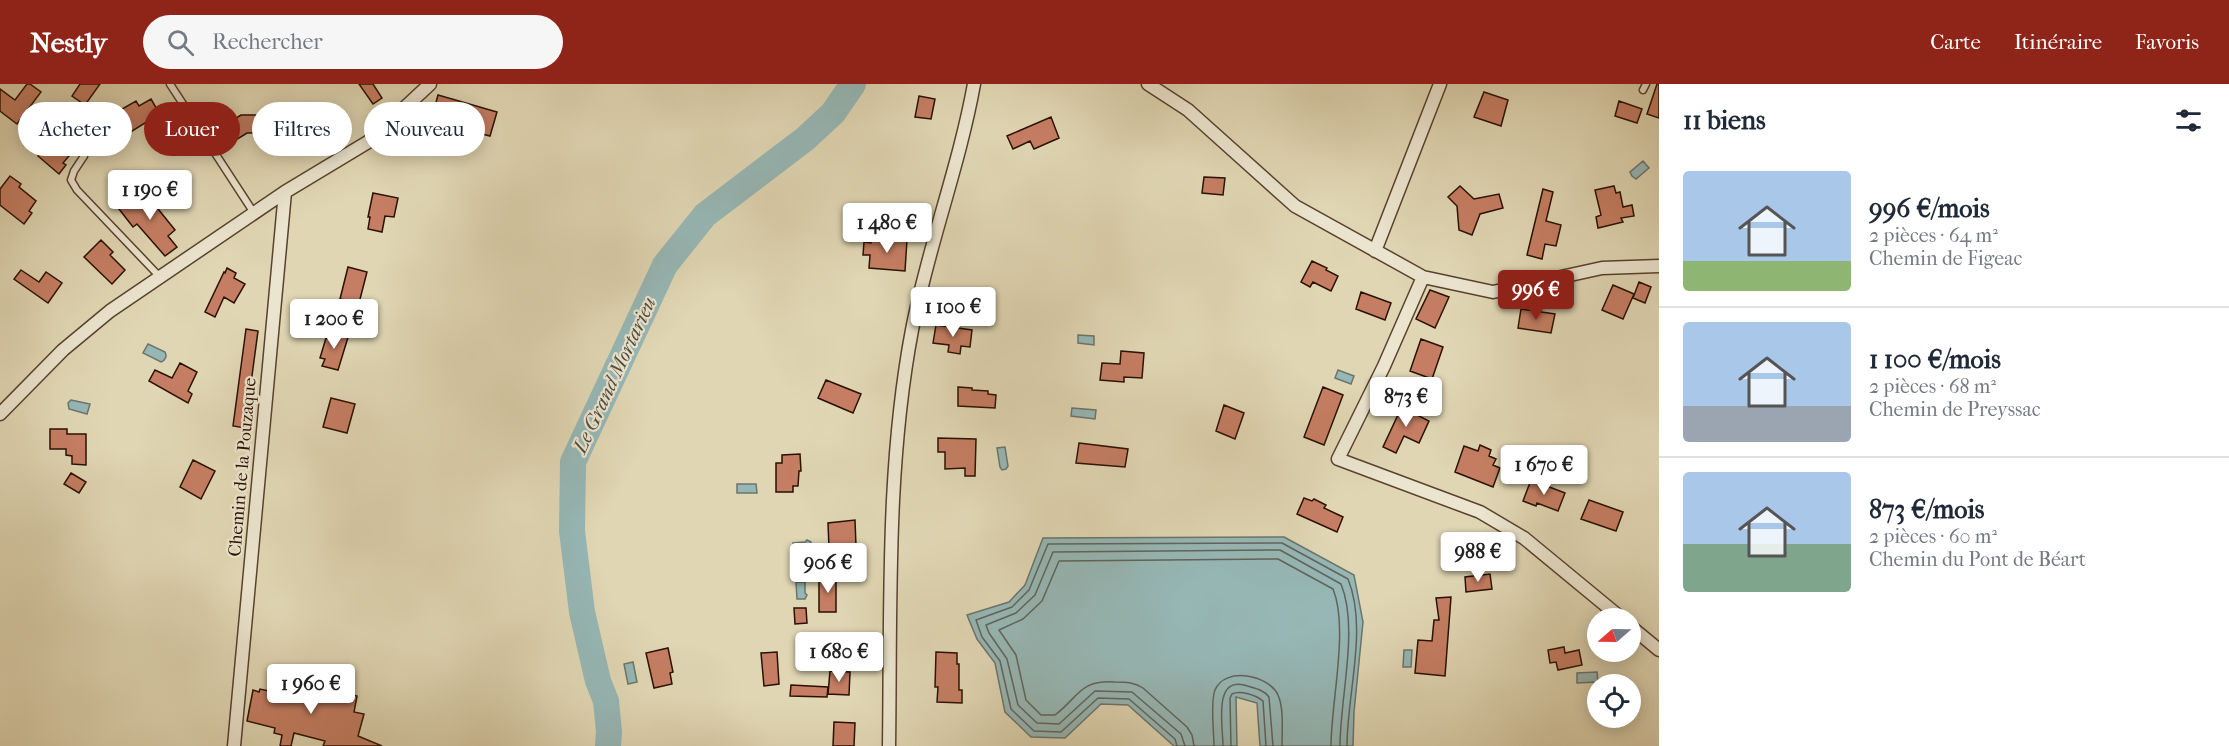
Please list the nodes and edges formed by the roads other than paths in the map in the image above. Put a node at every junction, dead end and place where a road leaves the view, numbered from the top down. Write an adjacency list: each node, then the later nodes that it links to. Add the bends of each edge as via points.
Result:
1 (170, 84): 8 (lane)
2 (430, 84): 7 (street, via 368,142)
3 (974, 84): 18 (street, via 924,277 904,386 892,493)
4 (1148, 84): 9 (street, via 1188,110 1295,206)
5 (1440, 84): 9 (street)
6 (84, 156): 11 (lane, via 71,180 77,190)
7 (285, 192): 8 (street); 17 (street, Chemin de la Pouzaque)
8 (254, 213): 11 (street)
9 (1375, 251): 12 (street)
10 (1659, 266): 12 (street, via 1602,268 1493,292)
11 (160, 277): 13 (street, via 63,350)
12 (1423, 277): 14 (street, via 1338,459 1480,512 1524,538)
13 (0, 414)
14 (1609, 608)
15 (1641, 635): 16 (street)
16 (1659, 650)
17 (234, 746)
18 (889, 746)

